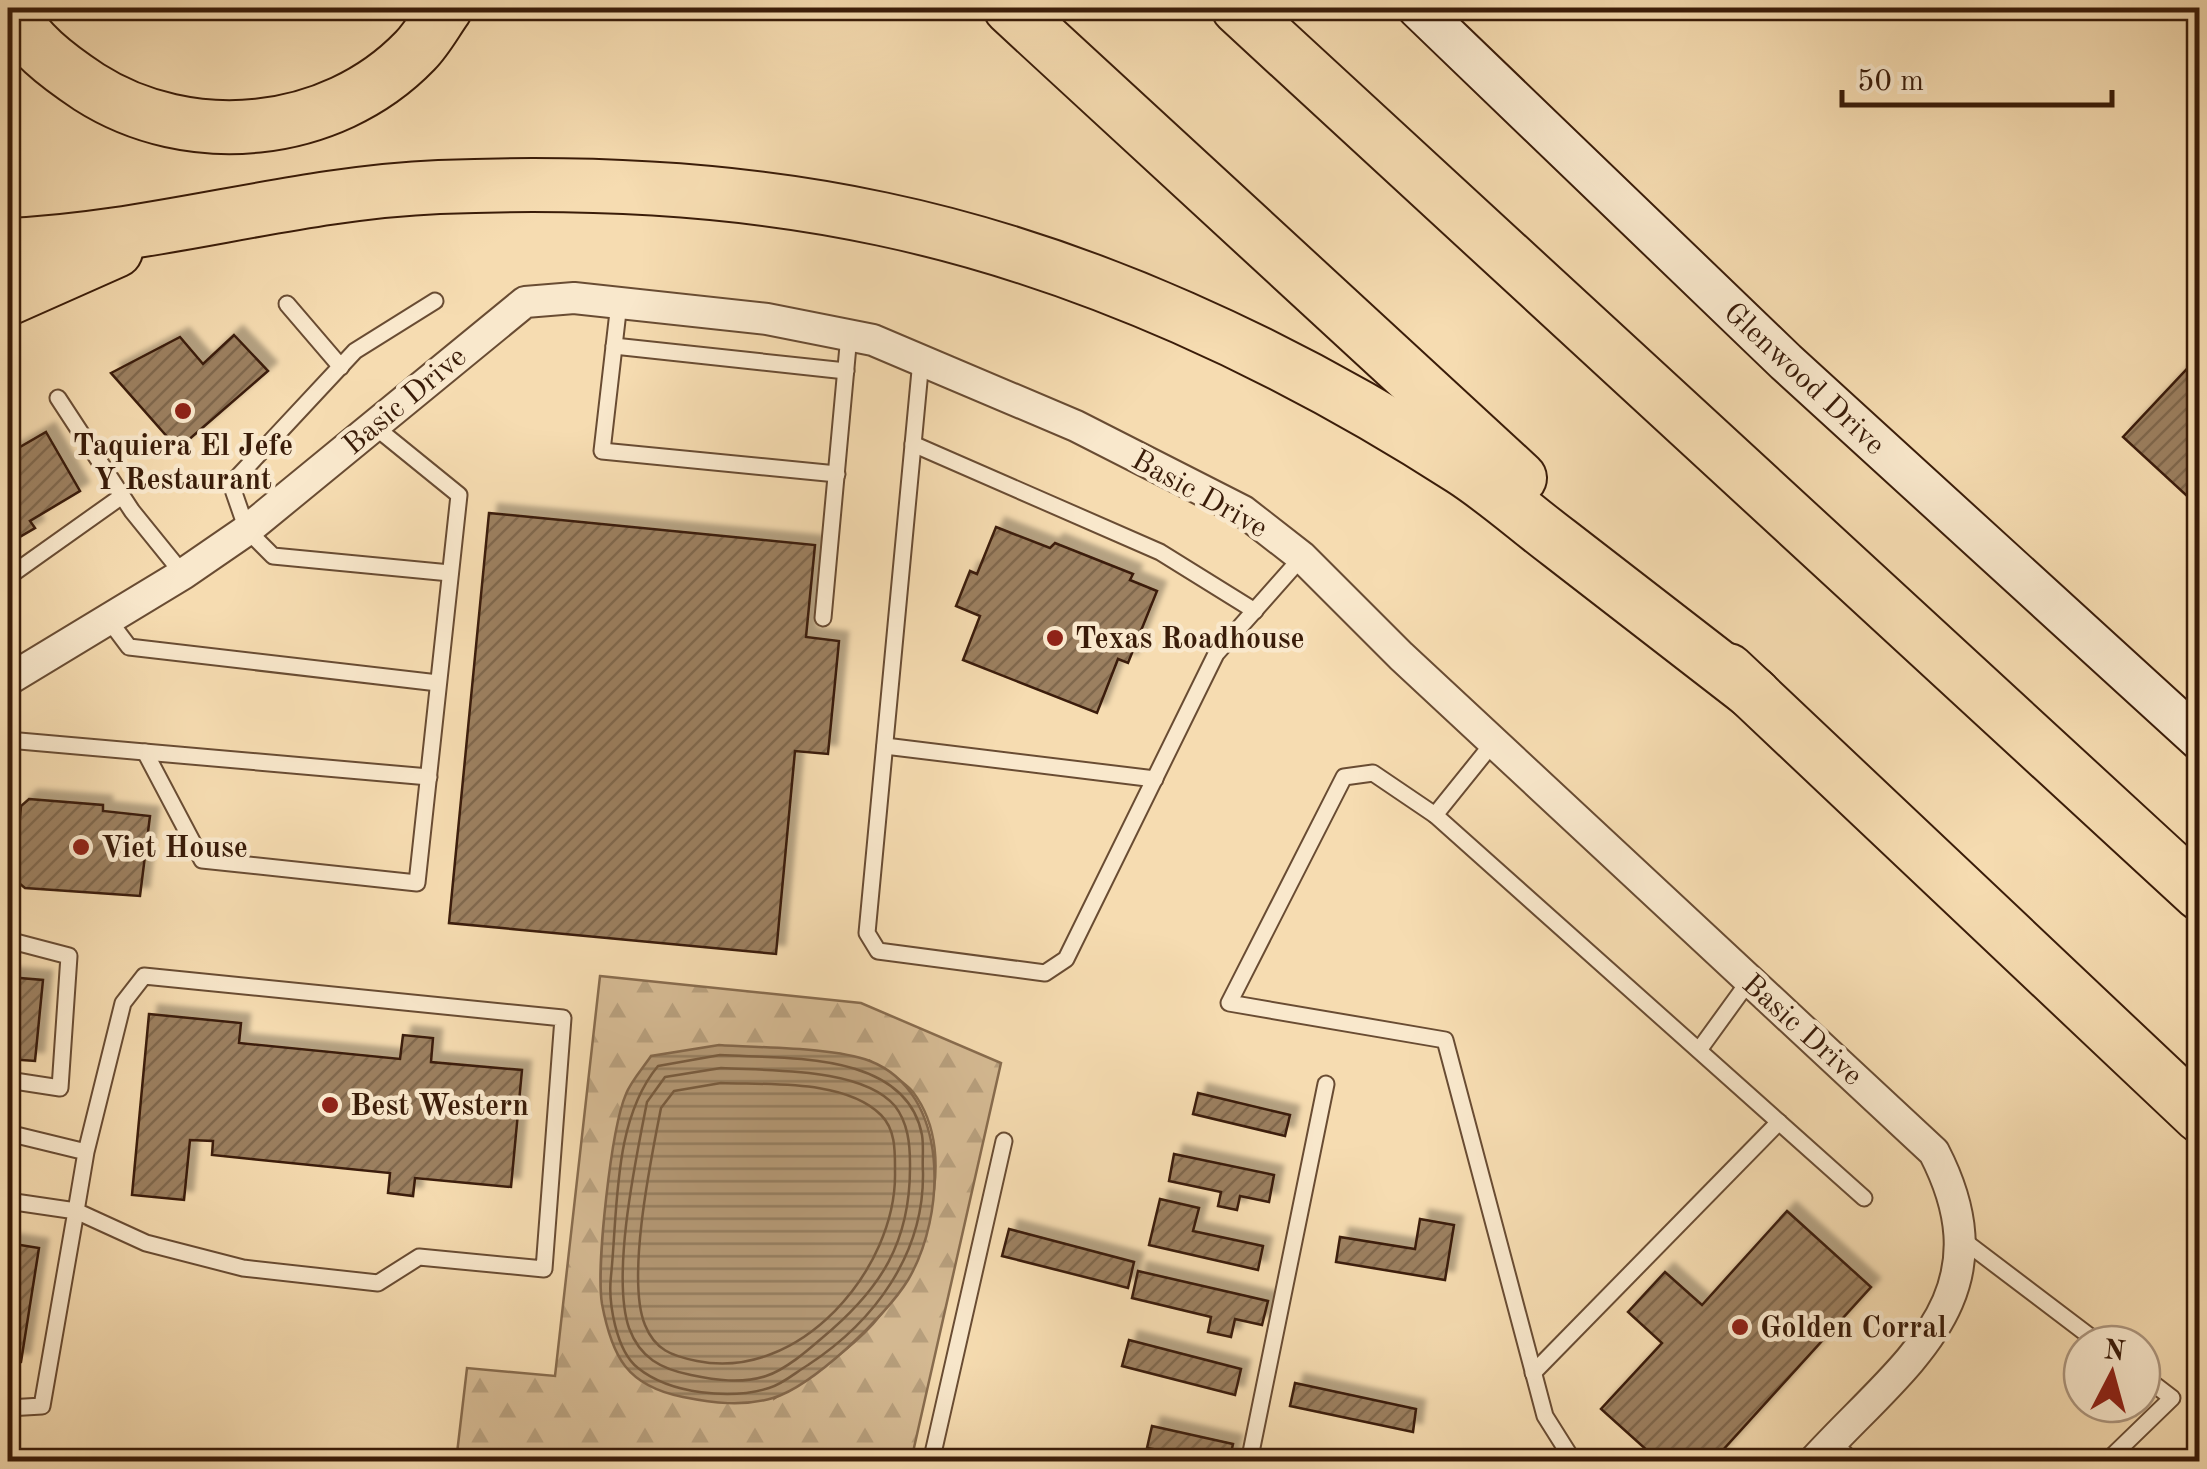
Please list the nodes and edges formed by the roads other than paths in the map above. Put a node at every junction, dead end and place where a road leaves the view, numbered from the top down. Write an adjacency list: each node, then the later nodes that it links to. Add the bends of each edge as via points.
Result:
1 (8, 8): 2 (highway, via 22,34 60,68 122,108 188,126 255,129 362,91 414,51)
2 (446, 8)
3 (1010, 8): 32 (highway)
4 (1238, 8): 41 (highway)
5 (1421, 8): 34 (street, Glenwood Drive, via 1786,362)
6 (168, 228): 7 (highway); 8 (highway); 32 (highway, via 434,187 538,185 765,201 946,236 1060,270 1220,336 1356,405 1465,471)
7 (8, 245)
8 (8, 298)
9 (436, 302): 15 (lane)
10 (619, 303): 12 (street, Basic Drive); 13 (lane); 18 (street, Basic Drive, via 550,297 525,302)
11 (287, 304): 15 (lane)
12 (849, 334): 14 (street, Basic Drive); 16 (lane)
13 (614, 346): 16 (lane); 20 (lane, via 602,451)
14 (920, 360): 19 (lane); 23 (street, Basic Drive, via 1212,492)
15 (341, 367): 22 (lane, via 231,484)
16 (846, 371): 20 (lane)
17 (58, 398): 21 (lane)
18 (374, 426): 22 (street, Basic Drive); 24 (lane, via 459,495)
19 (913, 444): 27 (lane, via 1160,552); 36 (lane)
20 (837, 474): 28 (lane)
21 (122, 496): 25 (lane); 26 (lane)
22 (248, 530): 24 (lane, via 274,556); 25 (street, Basic Drive)
23 (1302, 557): 27 (lane); 35 (street, Basic Drive)
24 (450, 573): 31 (lane)
25 (183, 574): 29 (street, Basic Drive)
26 (8, 577)
27 (1255, 611): 39 (lane, via 1216,654)
28 (823, 618)
29 (108, 619): 30 (street, Basic Drive); 31 (lane, via 128,647)
30 (8, 680)
31 (438, 683): 38 (lane)
32 (1754, 694): 47 (highway)
33 (8, 740): 37 (lane)
34 (2200, 740)
35 (1493, 743): 40 (lane); 43 (street, Basic Drive)
36 (884, 746): 39 (lane); 39 (lane, via 868,933 878,951 1045,972 1066,959)
37 (145, 752): 38 (lane); 38 (lane, via 202,860 417,883)
38 (428, 776)
39 (1155, 779)
40 (1435, 815): 44 (lane); 57 (lane, via 1373,773 1344,777 1229,1003 1445,1040)
41 (2200, 894)
42 (8, 940): 45 (lane, via 70,956 60,1088)
43 (1749, 980): 44 (lane); 55 (street, Basic Drive, via 1920,1136 1950,1184)
44 (1699, 1050): 48 (lane)
45 (8, 1080)
46 (1326, 1084): 64 (lane)
47 (2200, 1116)
48 (1778, 1122): 52 (lane); 57 (lane)
49 (8, 1133): 51 (lane)
50 (1004, 1141): 63 (lane)
51 (86, 1152): 54 (lane); 54 (lane, via 123,1002 144,976 564,1018 544,1269 418,1257 378,1283 243,1268 146,1242)
52 (1864, 1198)
53 (8, 1201): 54 (lane)
54 (76, 1211): 59 (lane, via 42,1406)
55 (1958, 1237): 56 (lane); 62 (street, Basic Drive, via 1951,1302)
56 (2073, 1324)
57 (1533, 1372): 65 (lane, via 1545,1416)
58 (2162, 1391): 60 (lane, via 2172,1398)
59 (8, 1408)
60 (2162, 1408)
61 (2145, 1424): 66 (lane)
62 (1832, 1455)
63 (932, 1462)
64 (1250, 1462)
65 (1574, 1462)
66 (2106, 1462)

